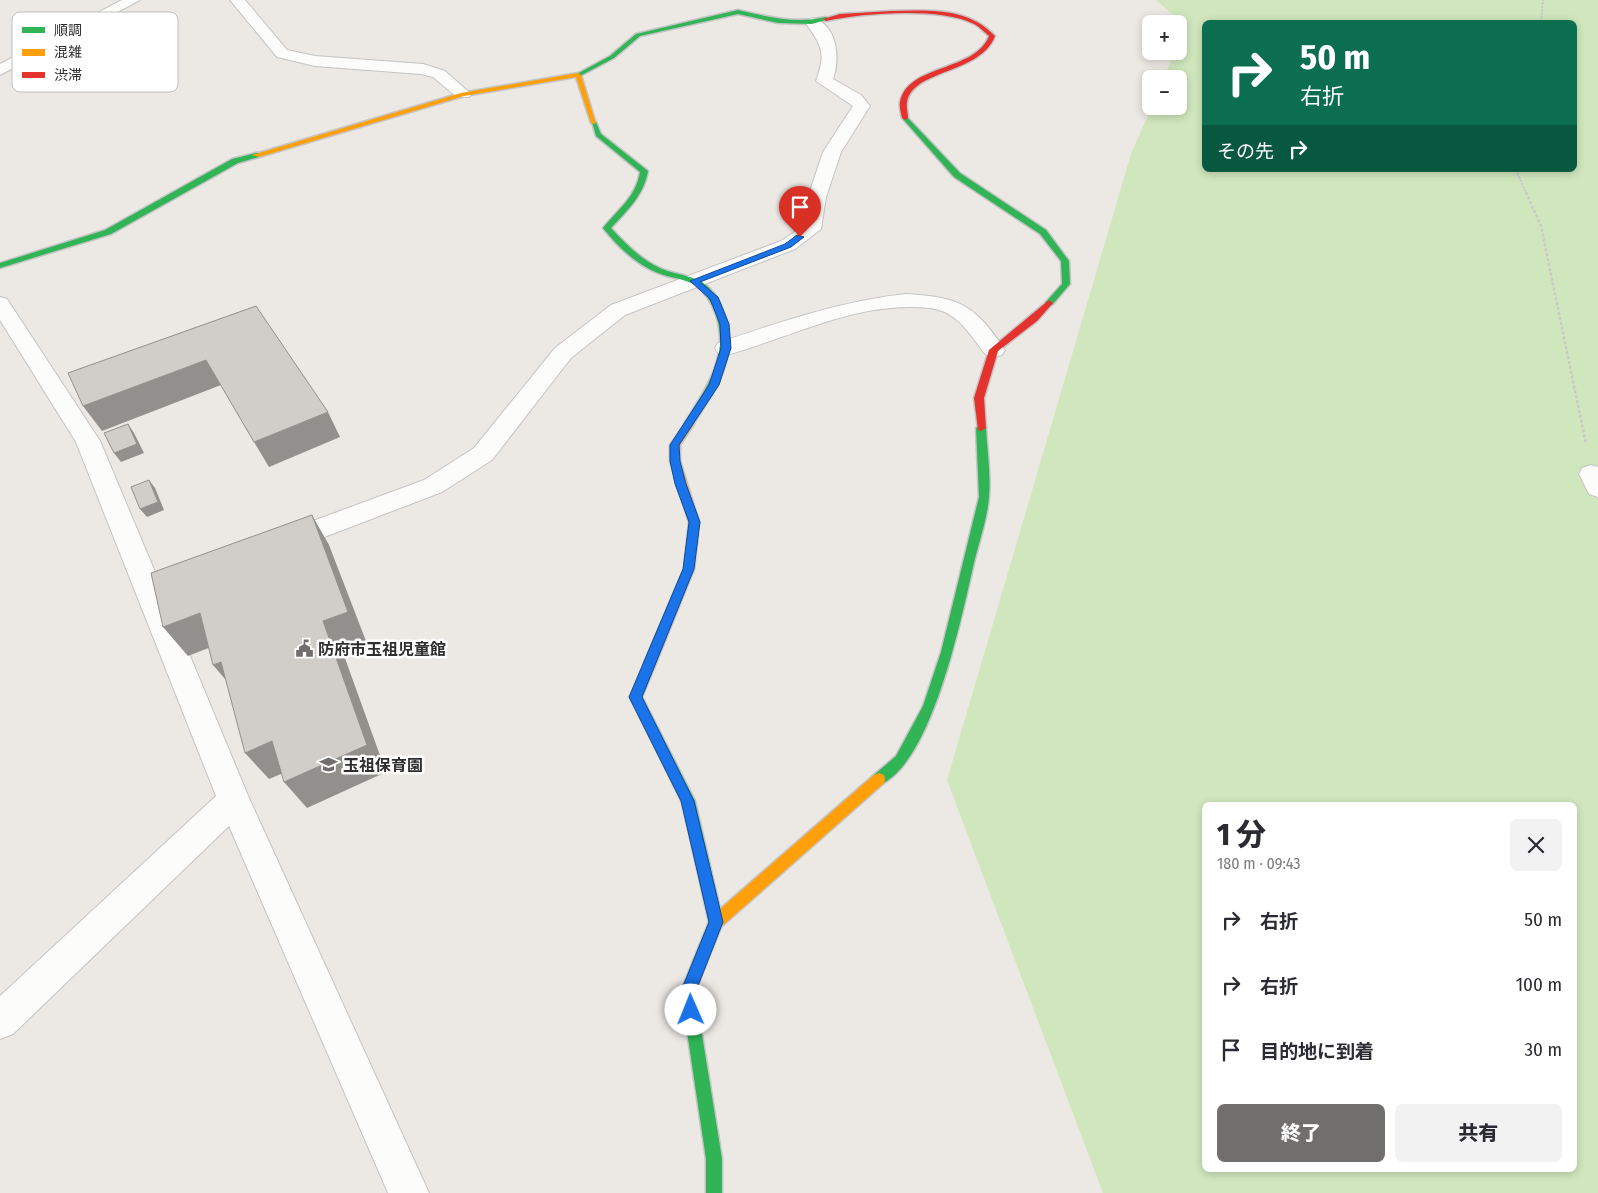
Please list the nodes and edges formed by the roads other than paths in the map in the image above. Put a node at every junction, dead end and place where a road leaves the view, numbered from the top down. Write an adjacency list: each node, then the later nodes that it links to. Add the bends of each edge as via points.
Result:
1 (134, 0): 3 (street)
2 (237, 0): 8 (street, via 282,54 315,61 423,69 439,74)
3 (111, 12)
4 (812, 22): 7 (street, via 778,21 738,12 638,35 612,57); 10 (street, via 821,29 828,44 831,63 824,81 855,98 862,106 832,152 817,197 811,229 788,245); 13 (street, via 840,16 928,12 977,23 992,36 987,47 975,56 916,83 903,97 900,107 906,120 957,174 1043,232 1065,261 1066,284 1034,320)
5 (12, 64): 6 (street)
6 (0, 70)
7 (578, 75): 8 (street); 10 (street, via 598,135 644,171 645,180 640,189 607,228 627,249 658,270)
8 (462, 94): 9 (street, via 235,161 108,232)
9 (0, 266)
10 (694, 281): 12 (street, via 714,297 725,324); 14 (street, via 618,310 563,353 484,454 432,486)
11 (4, 319): 16 (street, via 88,441)
12 (726, 348): 13 (street, via 892,300 933,300 961,310); 18 (street, via 714,385 674,445 680,484 694,522 689,569 636,697 688,801)
13 (994, 350): 18 (street, via 980,398 984,497 947,652 929,706 901,760)
14 (259, 552)
15 (214, 569): 16 (street)
16 (150, 593): 17 (street)
17 (234, 800): 19 (street); 20 (street)
18 (716, 922): 21 (street, via 688,991 714,1159)
19 (0, 1021)
20 (409, 1193)
21 (714, 1193)

